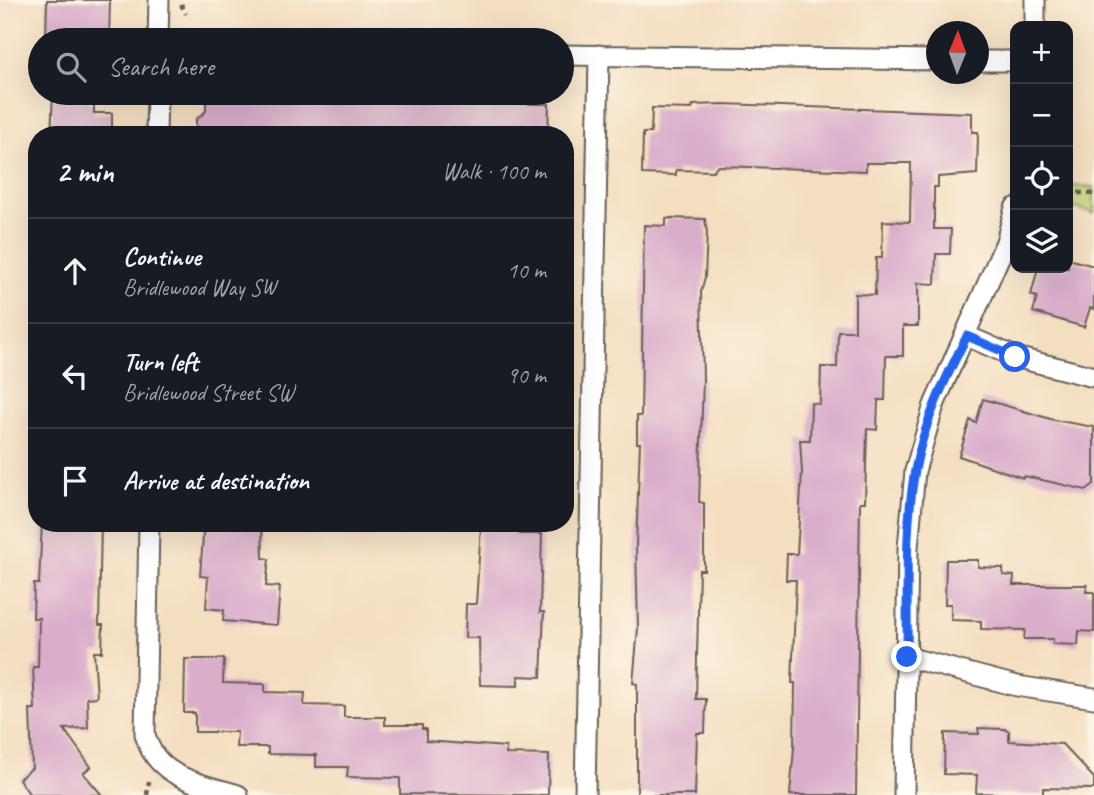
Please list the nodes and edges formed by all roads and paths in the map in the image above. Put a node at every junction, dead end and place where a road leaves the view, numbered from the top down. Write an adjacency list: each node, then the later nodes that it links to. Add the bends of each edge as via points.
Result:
1 (159, 0): 4 (street)
2 (1035, 0): 3 (street)
3 (1035, 21)
4 (158, 28)
5 (574, 55): 6 (street)
6 (599, 55): 7 (street); 21 (street)
7 (926, 60)
8 (989, 61): 9 (street)
9 (1010, 61)
10 (157, 105): 11 (street)
11 (156, 126)
12 (1073, 192): 13 (path)
13 (1094, 194)
14 (1014, 210): 15 (street)
15 (967, 336): 16 (street, via 1025,360); 18 (street, via 934,405 915,471 908,548)
16 (1094, 377)
17 (149, 532): 20 (street, via 148,745 153,756 181,778)
18 (907, 657): 19 (street, via 1017,686); 22 (street)
19 (1094, 698)
20 (238, 795)
21 (586, 795)
22 (905, 795)

